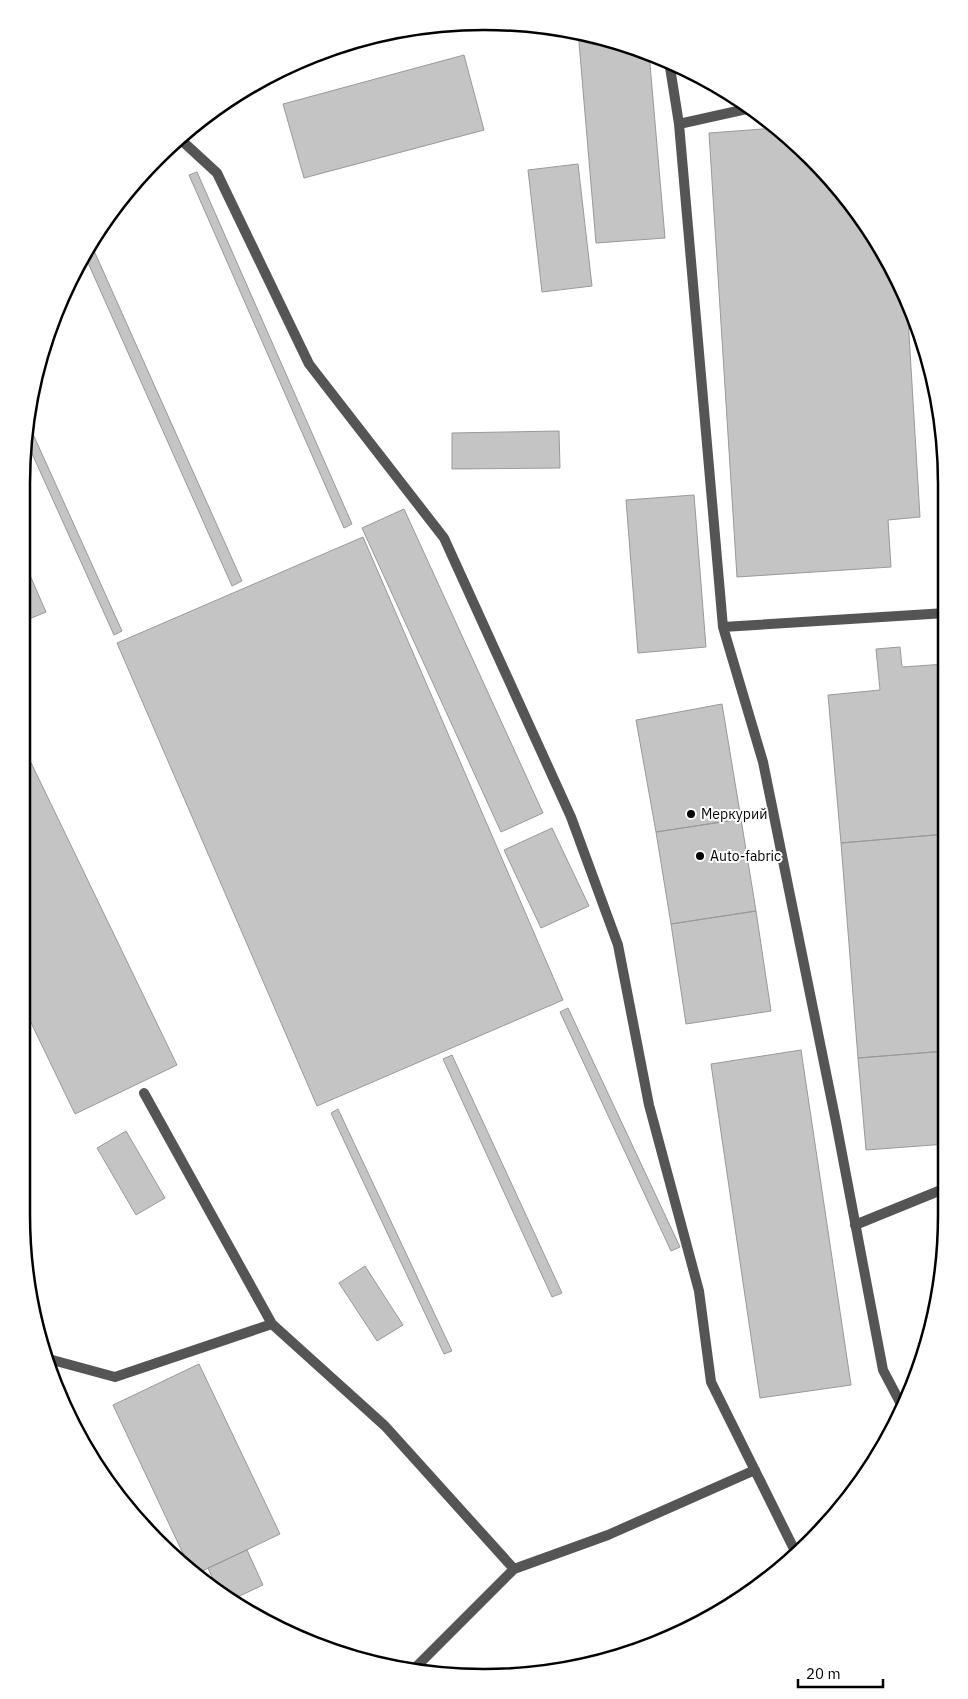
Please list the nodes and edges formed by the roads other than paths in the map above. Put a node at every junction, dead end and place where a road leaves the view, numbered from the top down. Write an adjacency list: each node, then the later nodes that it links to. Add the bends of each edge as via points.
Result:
1 (671, 71): 3 (lane)
2 (741, 110): 3 (lane)
3 (680, 124): 6 (lane)
4 (185, 143): 13 (lane, via 217,173 308,364 444,538 571,817 618,945 649,1105 699,1291 711,1382)
5 (938, 614): 6 (lane)
6 (723, 627): 9 (lane, via 763,762)
7 (144, 1093): 10 (lane)
8 (938, 1191): 9 (lane)
9 (856, 1225): 12 (lane, via 883,1370)
10 (272, 1324): 11 (lane, via 115,1377); 15 (lane, via 385,1426)
11 (54, 1360)
12 (898, 1399)
13 (755, 1470): 14 (lane); 15 (lane, via 608,1535)
14 (793, 1547)
15 (514, 1569): 16 (lane)
16 (419, 1664)

